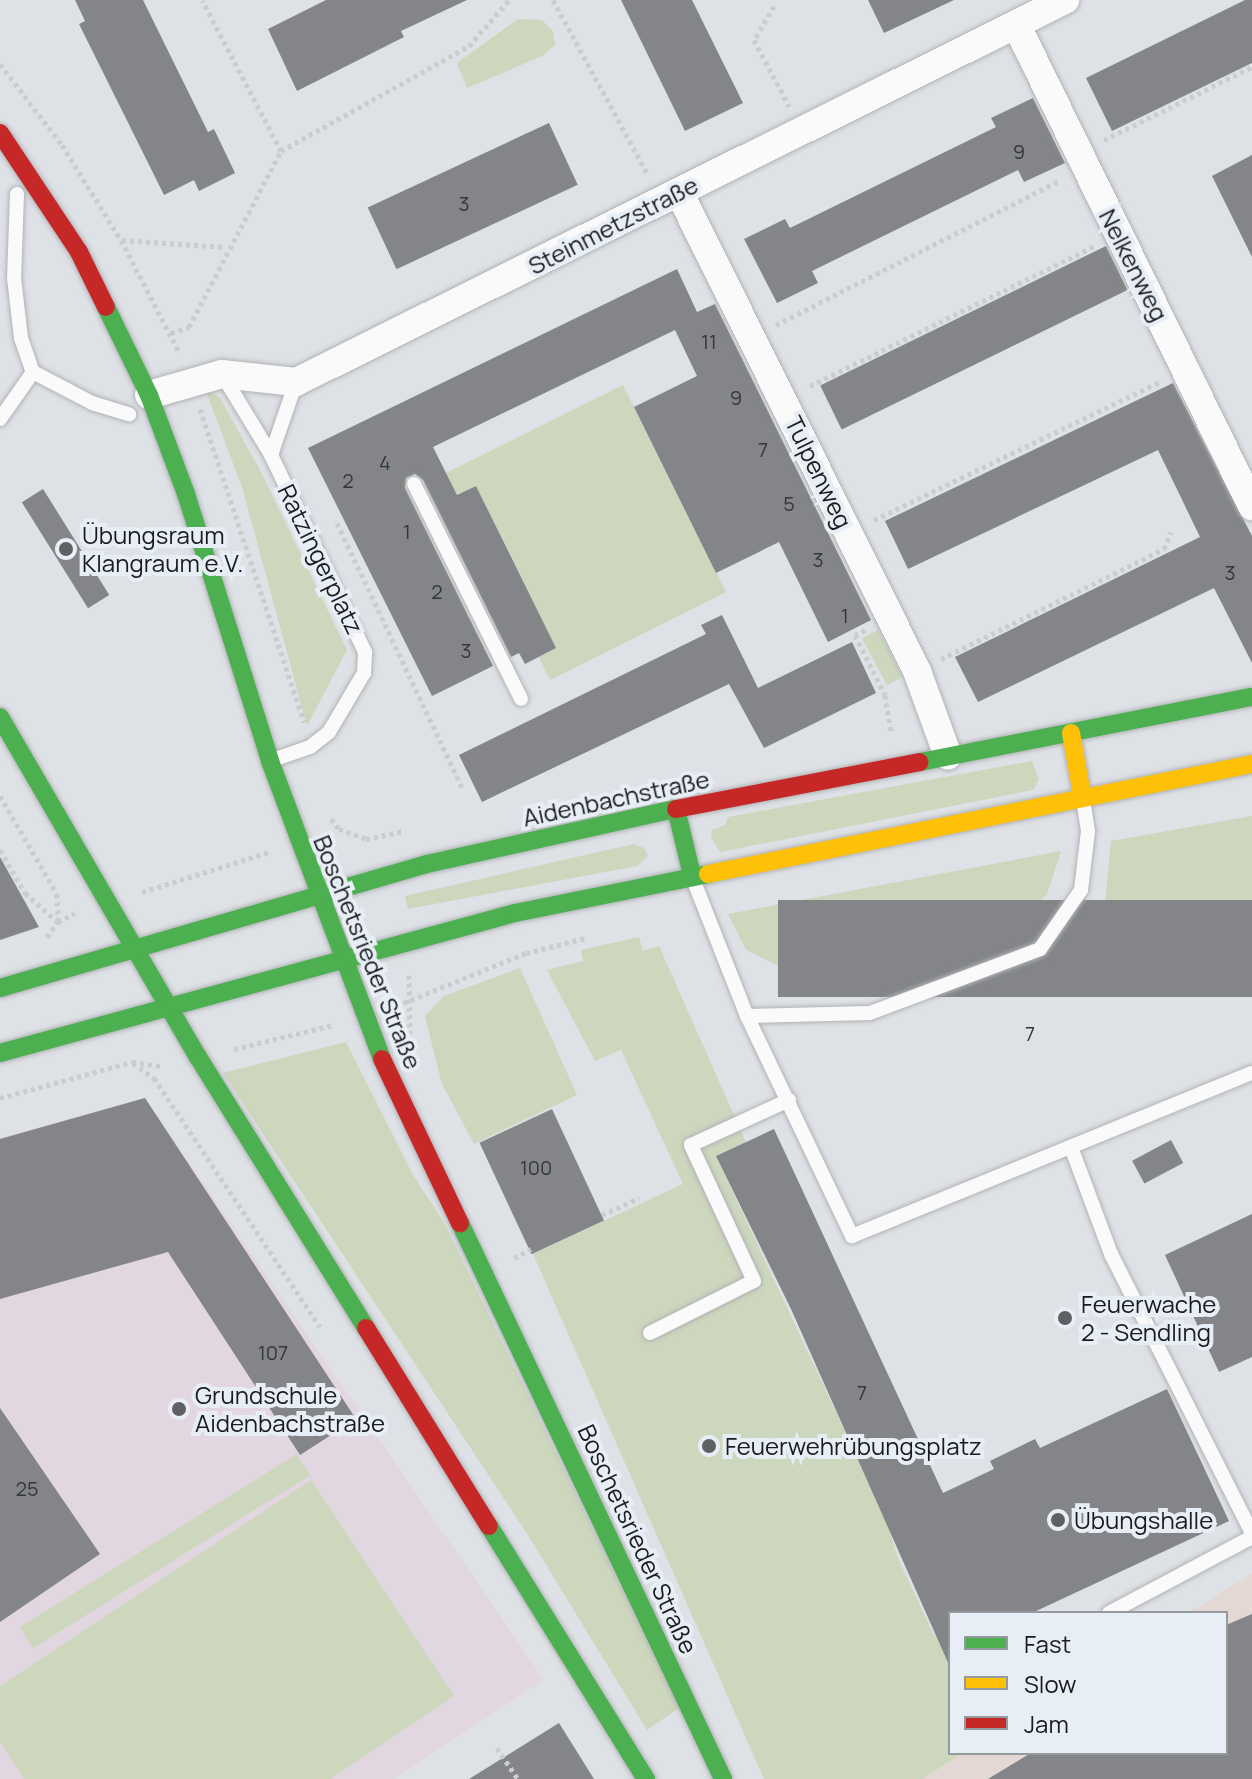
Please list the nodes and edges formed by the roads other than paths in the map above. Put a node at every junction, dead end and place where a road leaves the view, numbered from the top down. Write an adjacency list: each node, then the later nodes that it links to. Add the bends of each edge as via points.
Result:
1 (1065, 0): 2 (street, Steinmetzstraße)
2 (1016, 24): 5 (street, Steinmetzstraße); 13 (street, Nelkenweg)
3 (0, 133): 9 (main road, Boschetsrieder Straße, via 79,252)
4 (17, 194): 6 (lane, via 14,278 21,338)
5 (671, 196): 8 (street, Steinmetzstraße); 18 (street, Tulpenweg, via 753,336 917,671)
6 (33, 372): 9 (lane, via 92,403); 10 (lane)
7 (222, 374): 8 (street); 9 (street); 11 (lane, Ratzingerplatz)
8 (296, 382): 11 (lane, Ratzingerplatz)
9 (139, 404): 19 (main road, Boschetsrieder Straße, via 186,494)
10 (0, 419)
11 (271, 455): 19 (lane, Ratzingerplatz, via 365,652 364,673 329,732 310,747)
12 (414, 484): 15 (lane)
13 (1252, 506)
14 (1252, 697): 17 (main road, Aidenbachstraße)
15 (521, 699)
16 (0, 717): 25 (main road)
17 (1071, 733): 18 (main road, Aidenbachstraße); 21 (main road)
18 (948, 756): 22 (main road, Aidenbachstraße)
19 (270, 761): 24 (main road, Boschetsrieder Straße)
20 (1252, 764): 21 (main road)
21 (1082, 795): 23 (main road); 29 (lane, via 1088,831 1081,890 1040,949 870,1013)
22 (676, 809): 23 (main road); 24 (main road, Aidenbachstraße, via 427,864)
23 (692, 875): 26 (main road); 29 (lane)
24 (318, 895): 25 (main road, Aidenbachstraße); 26 (main road, Boschetsrieder Straße)
25 (134, 946): 27 (main road, Aidenbachstraße); 28 (main road)
26 (342, 958): 28 (main road); 38 (main road, Boschetsrieder Straße, via 364,1018)
27 (0, 988)
28 (170, 1005): 30 (main road); 37 (main road)
29 (747, 1016): 32 (lane)
30 (0, 1053)
31 (1252, 1073): 33 (lane)
32 (789, 1100): 33 (lane, via 852,1236); 34 (lane, via 691,1145 754,1281)
33 (1071, 1147): 35 (lane, via 1111,1254)
34 (650, 1333)
35 (1252, 1535): 36 (lane)
36 (1113, 1611)
37 (646, 1779)
38 (723, 1779)

